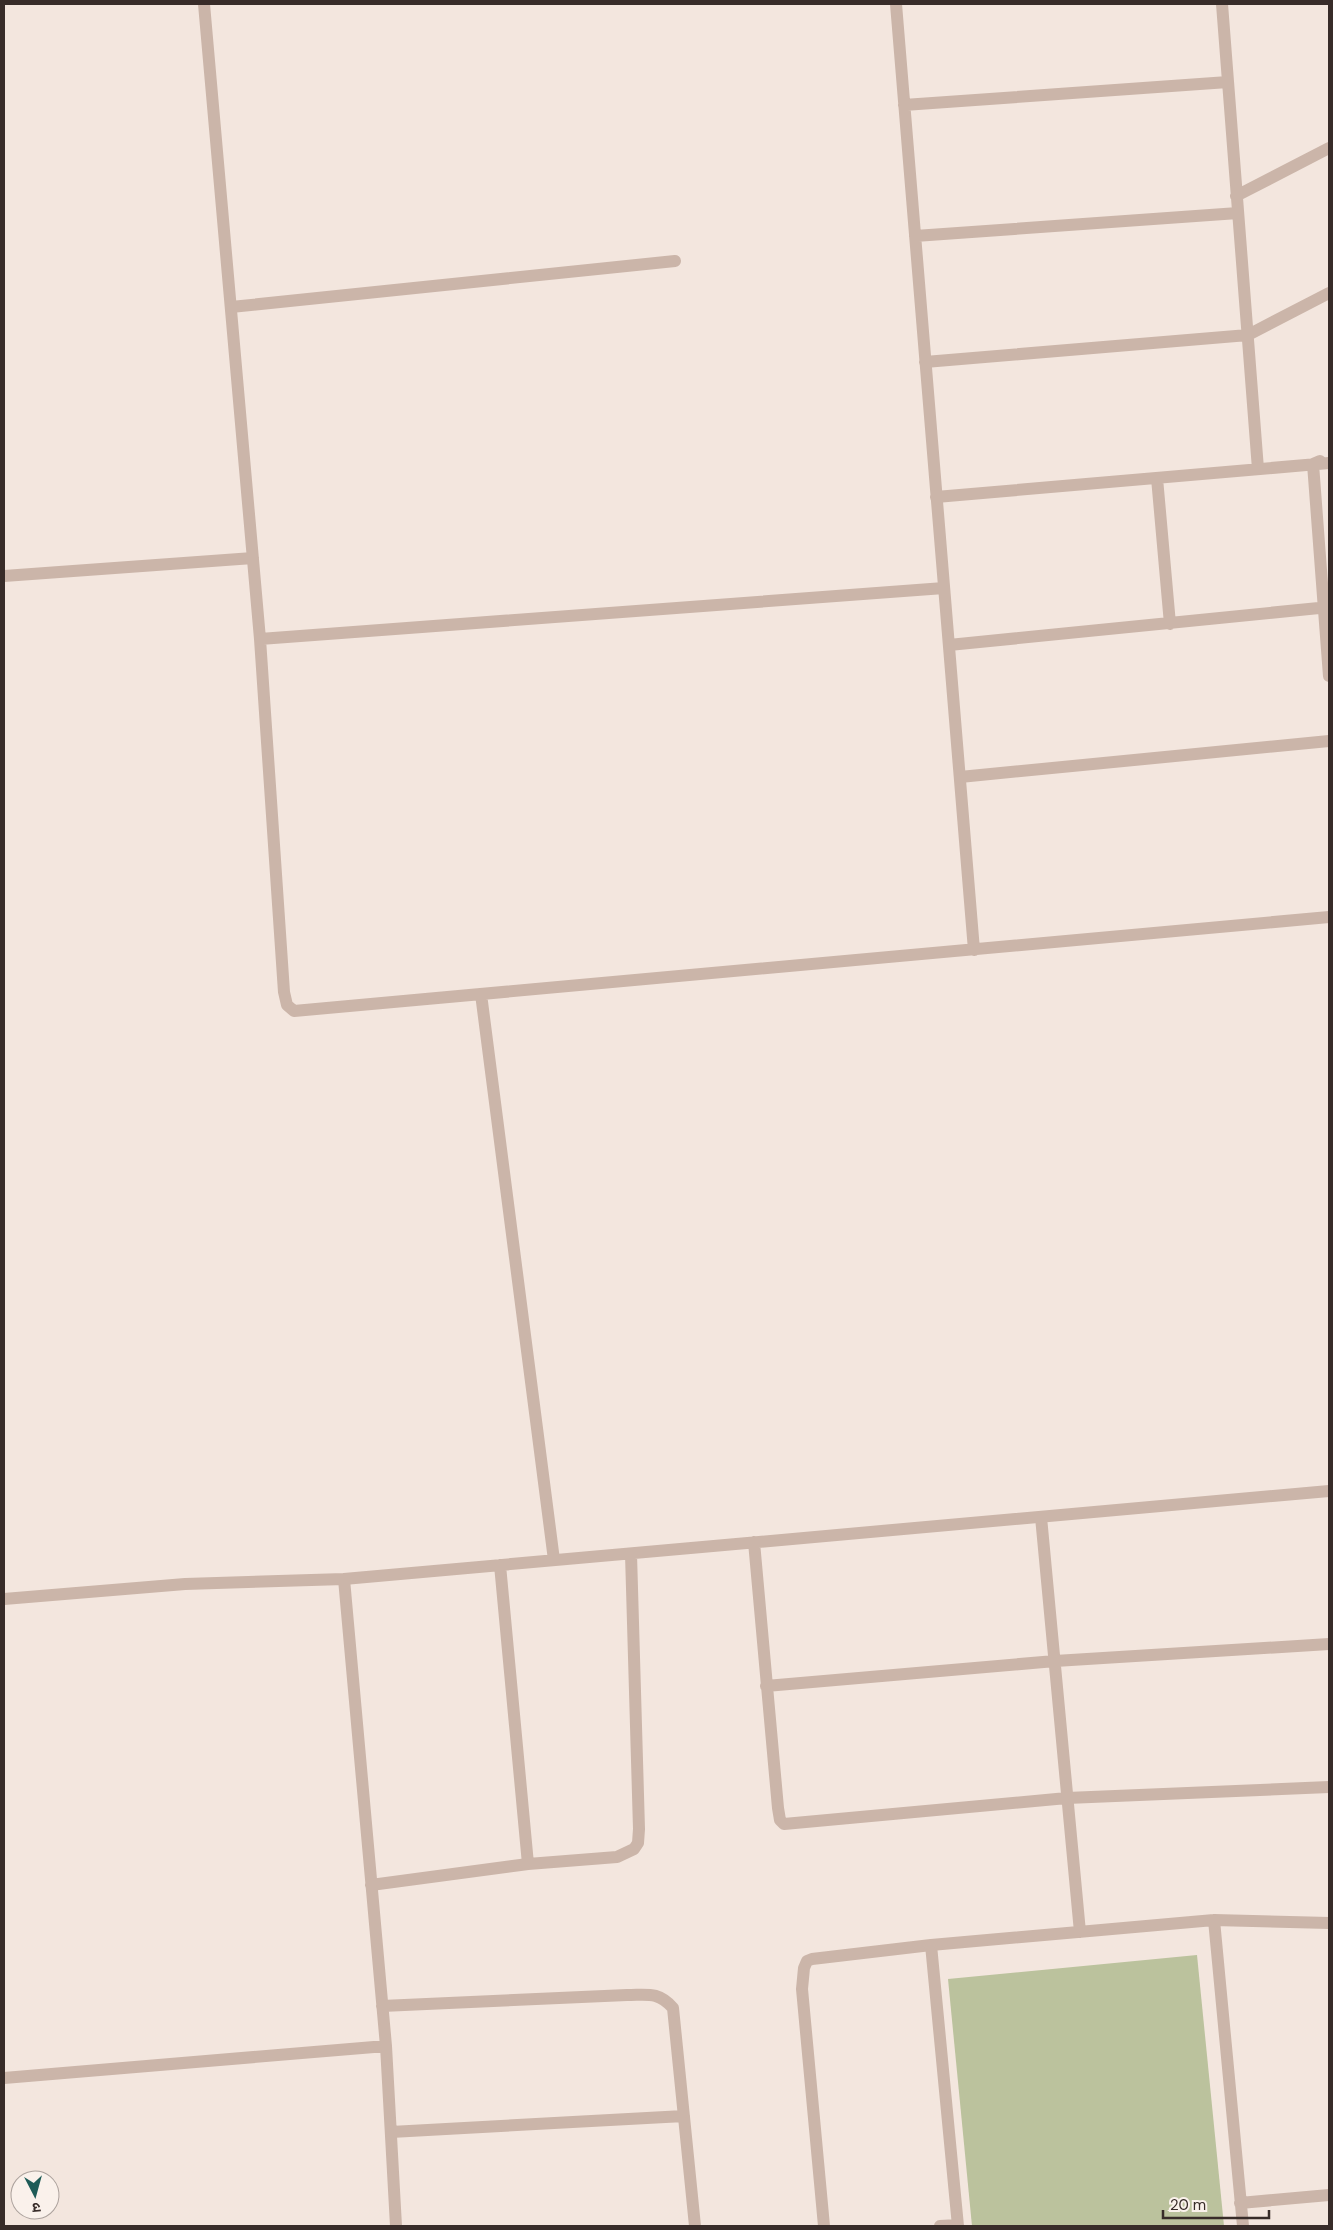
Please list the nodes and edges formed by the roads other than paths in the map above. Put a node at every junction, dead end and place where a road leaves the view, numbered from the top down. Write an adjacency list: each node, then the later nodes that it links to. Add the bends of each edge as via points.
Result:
1 (204, 4): 12 (street)
2 (896, 4): 5 (street)
3 (1222, 4): 4 (street)
4 (1228, 82): 5 (street); 7 (street)
5 (904, 106): 9 (street)
6 (1329, 148): 7 (street)
7 (1236, 196): 8 (street)
8 (1238, 213): 9 (street); 13 (street)
9 (915, 236): 14 (street)
10 (675, 261): 12 (street)
11 (1329, 293): 13 (street)
12 (231, 308): 21 (street)
13 (1248, 335): 14 (street); 18 (street)
14 (925, 362): 20 (street)
15 (1329, 456): 17 (street)
16 (1329, 463): 17 (street)
17 (1313, 464): 18 (street); 24 (street)
18 (1258, 470): 19 (street)
19 (1157, 478): 20 (street); 25 (street)
20 (936, 497): 23 (street)
21 (253, 558): 22 (street); 26 (street)
22 (4, 576)
23 (944, 588): 26 (street); 27 (street)
24 (1326, 608): 25 (street); 28 (street)
25 (1170, 624): 27 (street)
26 (260, 640): 33 (street, via 287,1005 294,1011)
27 (949, 645): 30 (street)
28 (1329, 676)
29 (1329, 742): 30 (street)
30 (960, 777): 32 (street)
31 (1329, 917): 32 (street)
32 (974, 950): 33 (street)
33 (481, 994): 38 (street)
34 (1329, 1491): 35 (street)
35 (1041, 1517): 36 (street); 43 (street)
36 (754, 1542): 37 (street); 44 (street)
37 (630, 1554): 38 (street); 47 (street, via 638,1843 634,1849 617,1857)
38 (554, 1560): 39 (street)
39 (500, 1565): 40 (street); 47 (street)
40 (344, 1579): 41 (street, via 185,1584); 48 (street)
41 (4, 1599)
42 (1329, 1644): 43 (street)
43 (1055, 1661): 44 (street); 46 (street)
44 (766, 1686): 46 (street, via 778,1808 784,1824)
45 (1329, 1787): 46 (street)
46 (1067, 1798): 51 (street)
47 (528, 1864): 48 (street)
48 (371, 1885): 53 (street)
49 (1214, 1920): 50 (street); 51 (street); 59 (street)
50 (1329, 1923)
51 (1080, 1932): 52 (street)
52 (931, 1945): 62 (street, via 812,1959 804,1968 802,1989); 64 (street)
53 (382, 2006): 54 (street); 56 (street, via 627,1995 664,1998 673,2008)
54 (386, 2046): 55 (street); 57 (street)
55 (4, 2078)
56 (684, 2116): 57 (street); 61 (street)
57 (391, 2132): 60 (street)
58 (1329, 2195): 59 (street)
59 (1240, 2203): 65 (street)
60 (396, 2226)
61 (695, 2226)
62 (824, 2226)
63 (940, 2226): 64 (street)
64 (958, 2226)
65 (1242, 2226)

